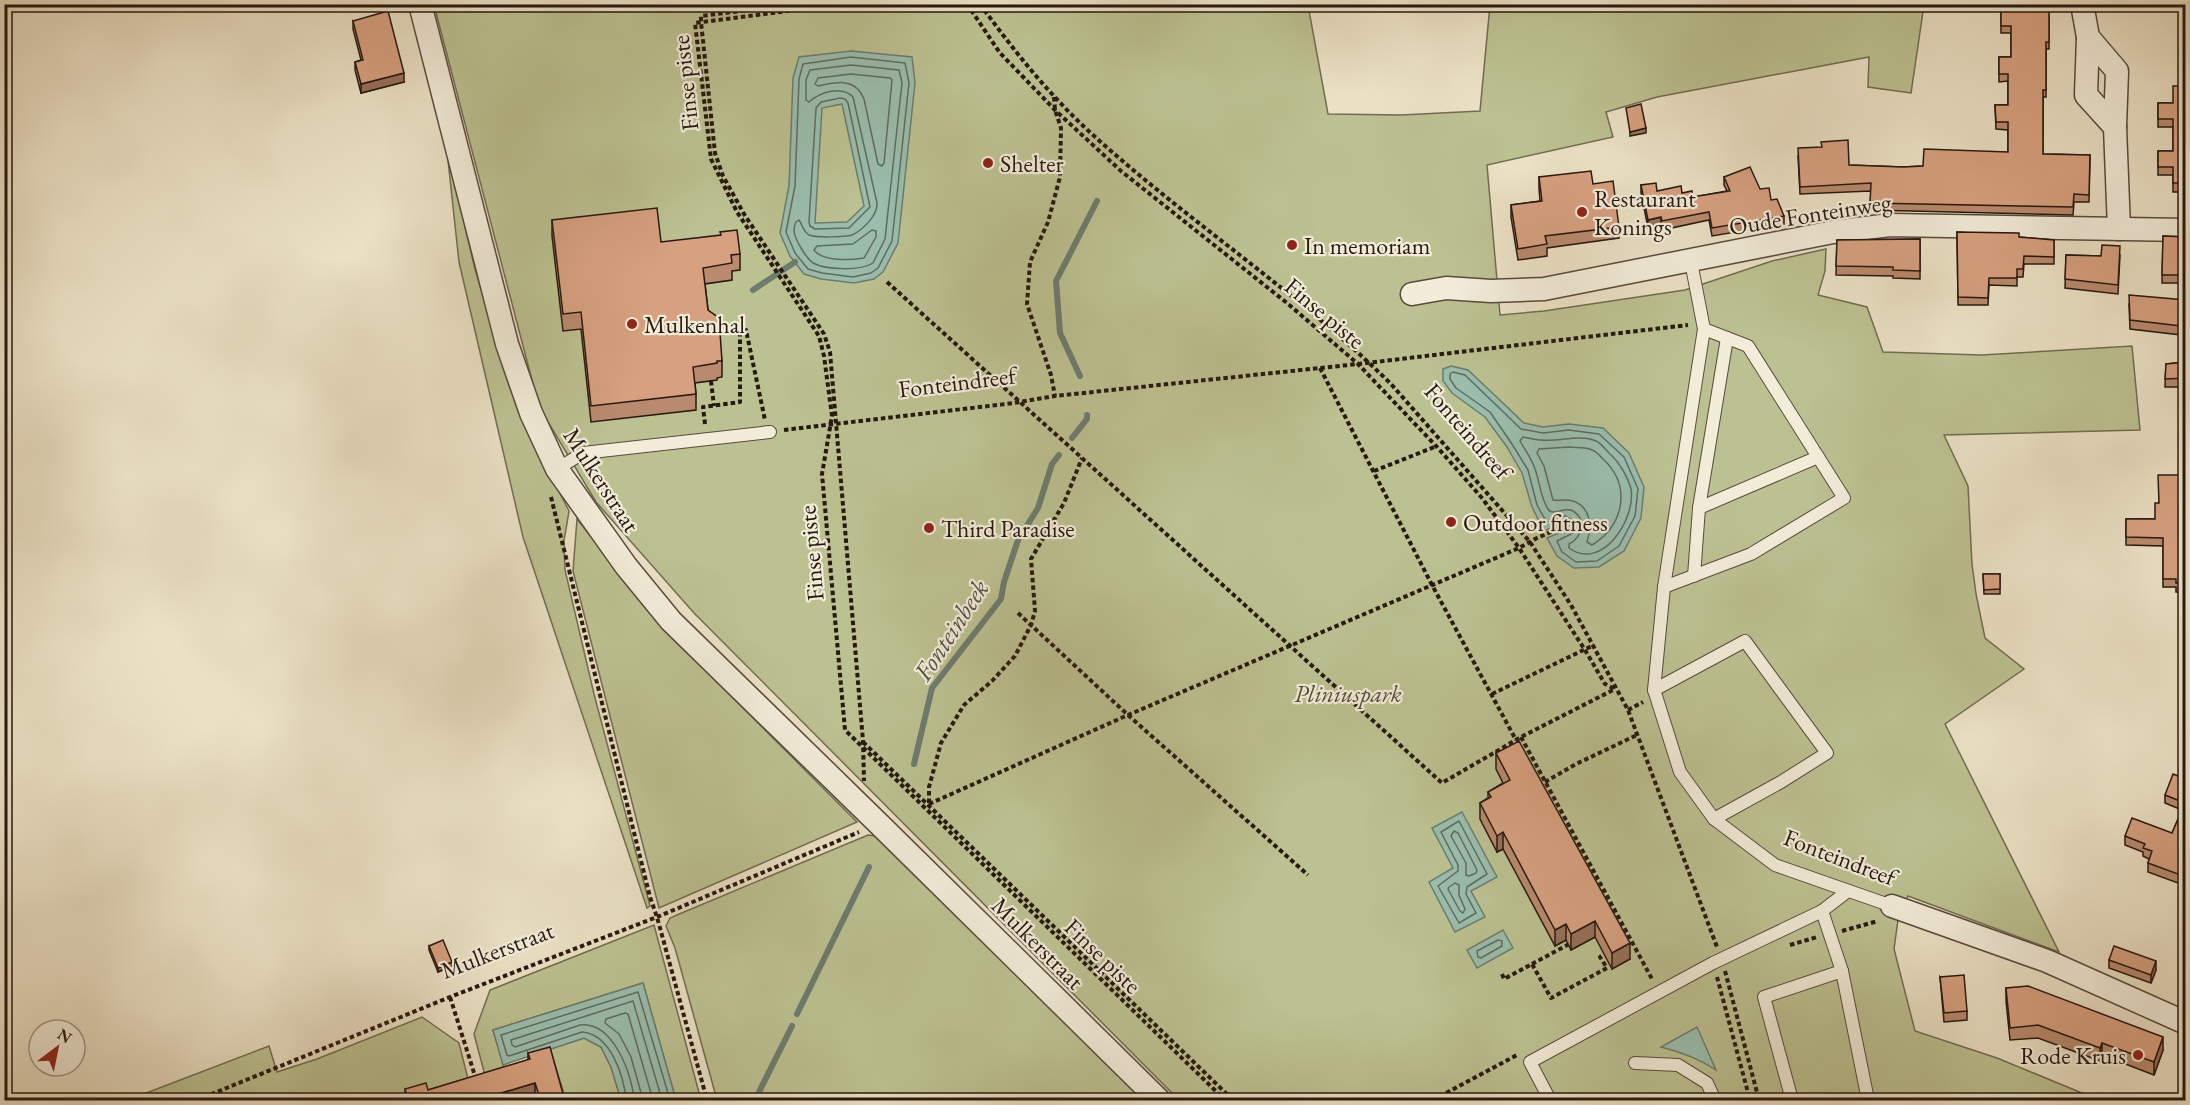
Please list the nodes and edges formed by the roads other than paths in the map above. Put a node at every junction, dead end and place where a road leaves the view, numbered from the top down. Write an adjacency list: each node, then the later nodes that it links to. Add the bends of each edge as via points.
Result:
1 (420, 4): 13 (street, Mulkerstraat, via 507,344 531,414)
2 (2082, 4): 3 (street)
3 (2088, 37): 4 (street, via 2117,71); 4 (street, via 2086,95)
4 (2115, 127): 5 (street)
5 (2119, 229): 6 (street, Oude Fonteinweg); 7 (street, Oude Fonteinweg, via 1890,225 1833,232)
6 (2186, 230)
7 (1690, 262): 8 (street, Oude Fonteinweg, via 1544,289 1446,288); 9 (lane, Fonteindreef)
8 (1412, 294)
9 (1704, 326): 10 (lane); 16 (lane, Fonteindreef)
10 (1727, 338): 12 (lane, via 1749,346); 14 (lane)
11 (769, 432): 13 (lane, via 583,453)
12 (1818, 457): 14 (lane); 15 (lane, via 1844,498 1750,554)
13 (557, 469): 25 (street, Mulkerstraat, via 671,621)
14 (1699, 508): 15 (lane)
15 (1694, 576): 16 (lane)
16 (1664, 587): 17 (lane, Fonteindreef)
17 (1654, 690): 18 (lane, Fonteindreef, via 1680,772); 18 (lane, via 1745,641 1827,753)
18 (1714, 819): 19 (lane, Fonteindreef, via 1775,866)
19 (1848, 891): 20 (lane); 21 (lane, Fonteindreef)
20 (1822, 911): 22 (lane); 26 (lane, via 1717,961 1530,1062)
21 (1886, 913): 23 (street, Fonteindreef, via 2047,961)
22 (1842, 971): 28 (lane, via 1764,997); 29 (lane)
23 (2186, 1023)
24 (1635, 1063): 27 (lane, via 1677,1065 1707,1083)
25 (1159, 1101)
26 (1550, 1101)
27 (1715, 1101)
28 (1792, 1101)
29 (1868, 1101)

